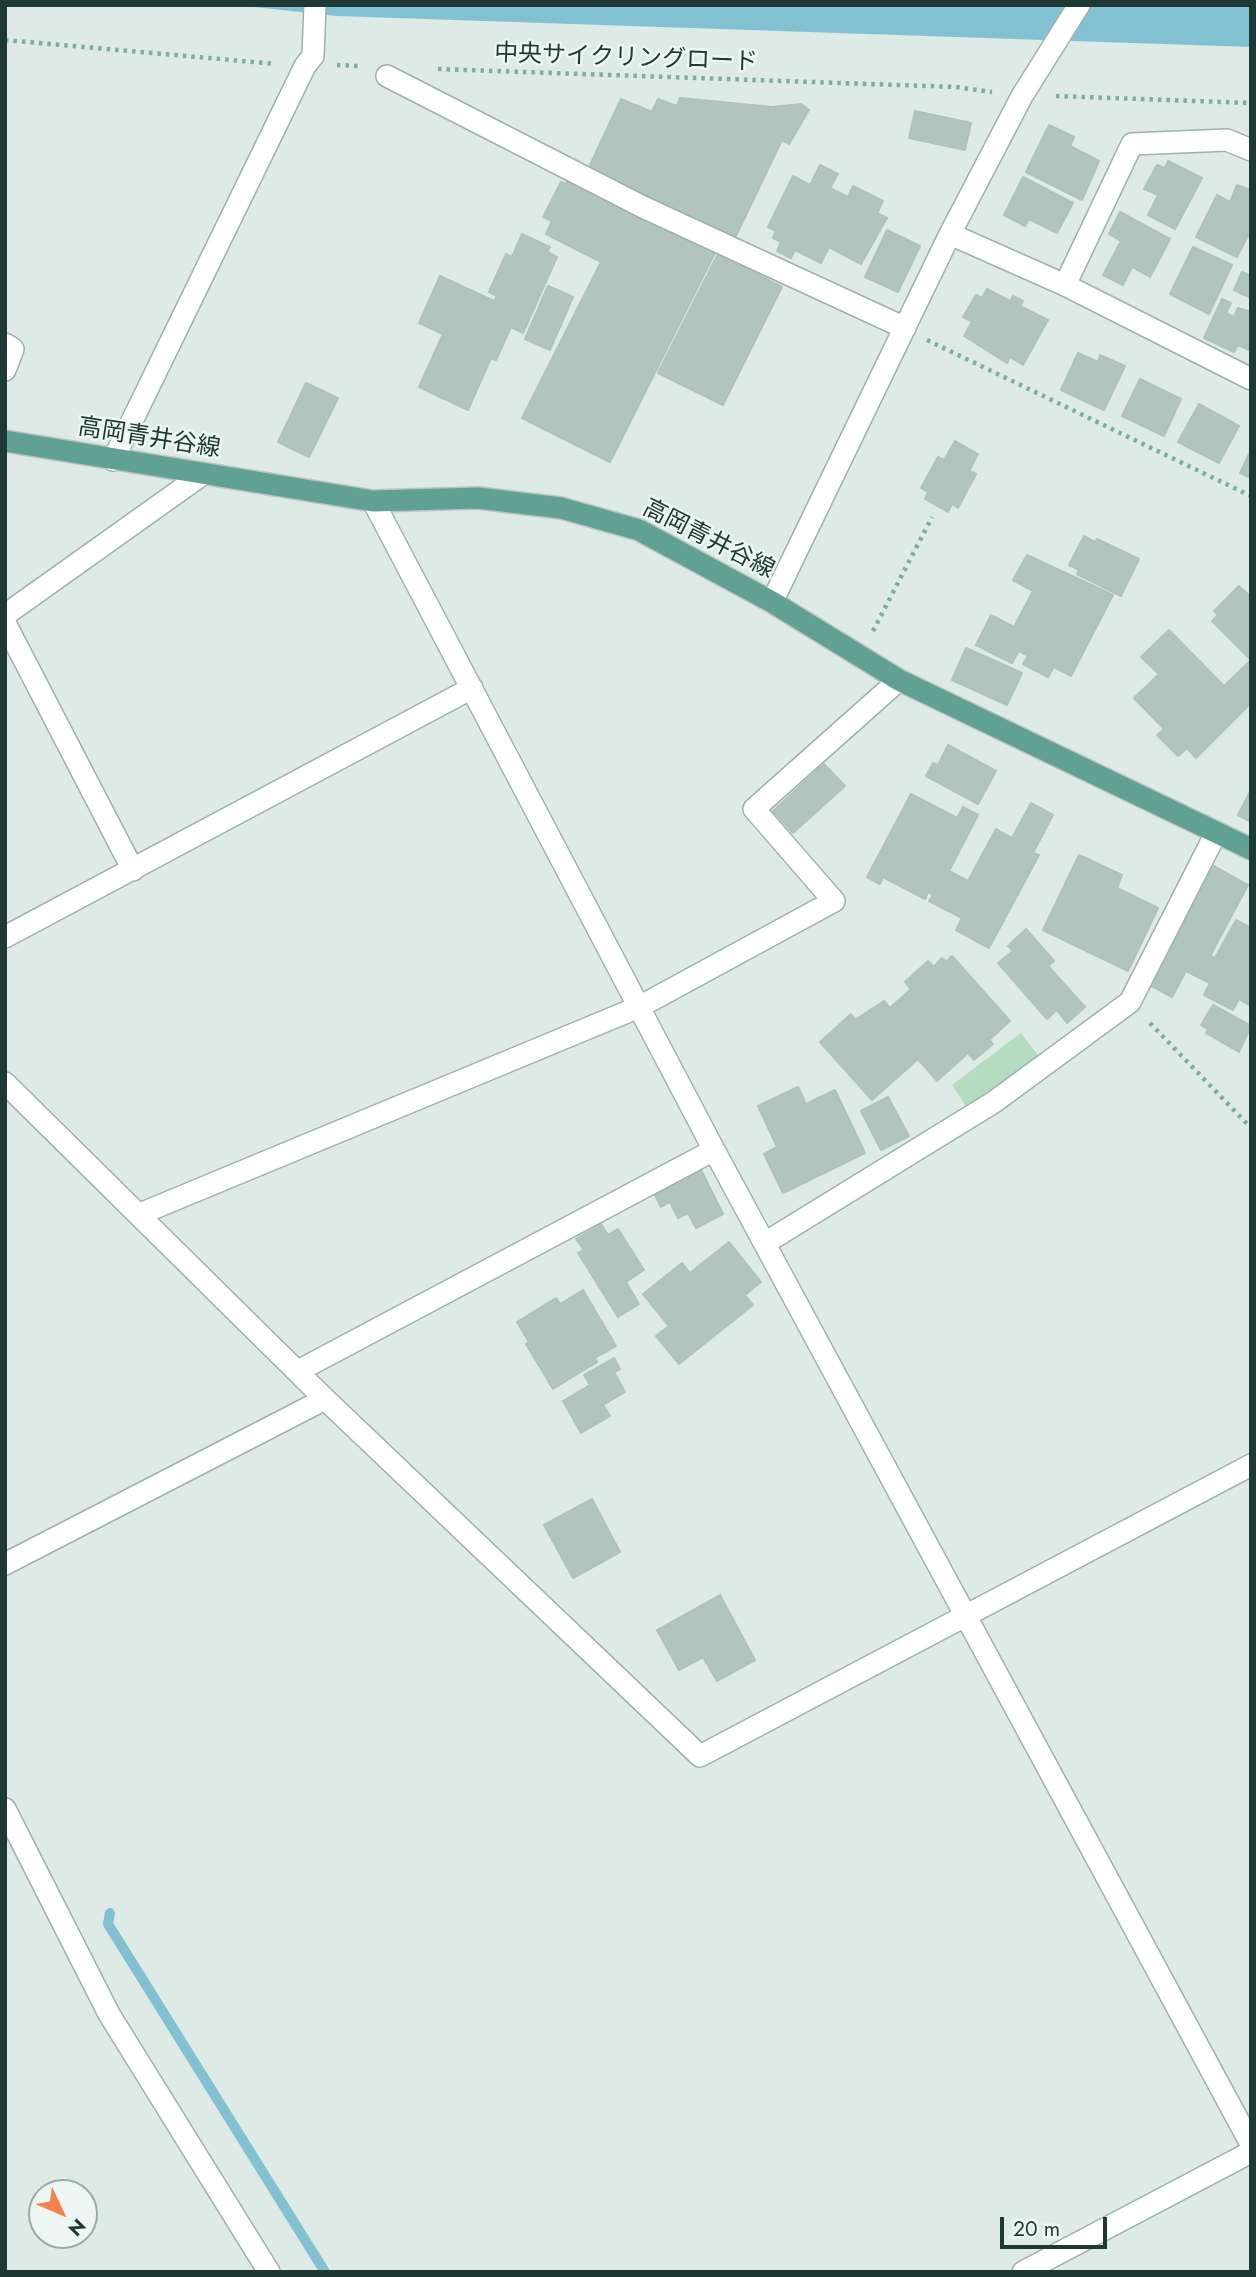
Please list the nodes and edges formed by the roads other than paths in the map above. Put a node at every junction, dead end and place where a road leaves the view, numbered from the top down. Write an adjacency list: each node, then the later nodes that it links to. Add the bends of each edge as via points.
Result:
1 (315, 5): 12 (street, via 309,61)
2 (1079, 5): 5 (street, via 1022,96)
3 (387, 76): 7 (street, via 643,207)
4 (1251, 150): 6 (street, via 1227,140 1132,144)
5 (950, 234): 6 (street); 7 (street)
6 (1065, 285): 10 (street)
7 (905, 328): 15 (street)
8 (5, 344): 9 (street, via 13,349)
9 (5, 370)
10 (1251, 379)
11 (5, 441): 12 (main road, 高岡青井谷線)
12 (113, 460): 13 (main road, 高岡青井谷線)
13 (203, 474): 14 (main road, 高岡青井谷線); 16 (street)
14 (373, 501): 15 (main road, 高岡青井谷線, via 478,498 561,508 639,530); 19 (street)
15 (772, 602): 18 (main road, 高岡青井谷線)
16 (5, 615)
17 (5, 623): 22 (street)
18 (899, 680): 20 (main road, 高岡青井谷線); 24 (street, via 754,809 834,901)
19 (471, 688): 22 (street); 24 (street)
20 (1216, 833): 21 (main road, 高岡青井谷線); 28 (street, via 1130,1002 994,1102)
21 (1251, 849)
22 (133, 870): 23 (street)
23 (5, 937)
24 (639, 1007): 26 (street); 27 (street)
25 (5, 1083): 27 (street)
26 (714, 1150): 28 (street); 29 (street)
27 (140, 1214): 29 (street)
28 (765, 1243): 33 (street)
29 (298, 1371): 30 (street)
30 (325, 1399): 32 (street); 33 (street, via 700,1756)
31 (1251, 1465): 33 (street)
32 (5, 1564)
33 (964, 1616): 35 (street)
34 (5, 1809): 37 (street, via 109,2014)
35 (1251, 2144)
36 (1251, 2152): 38 (street)
37 (269, 2272)
38 (1023, 2272)

